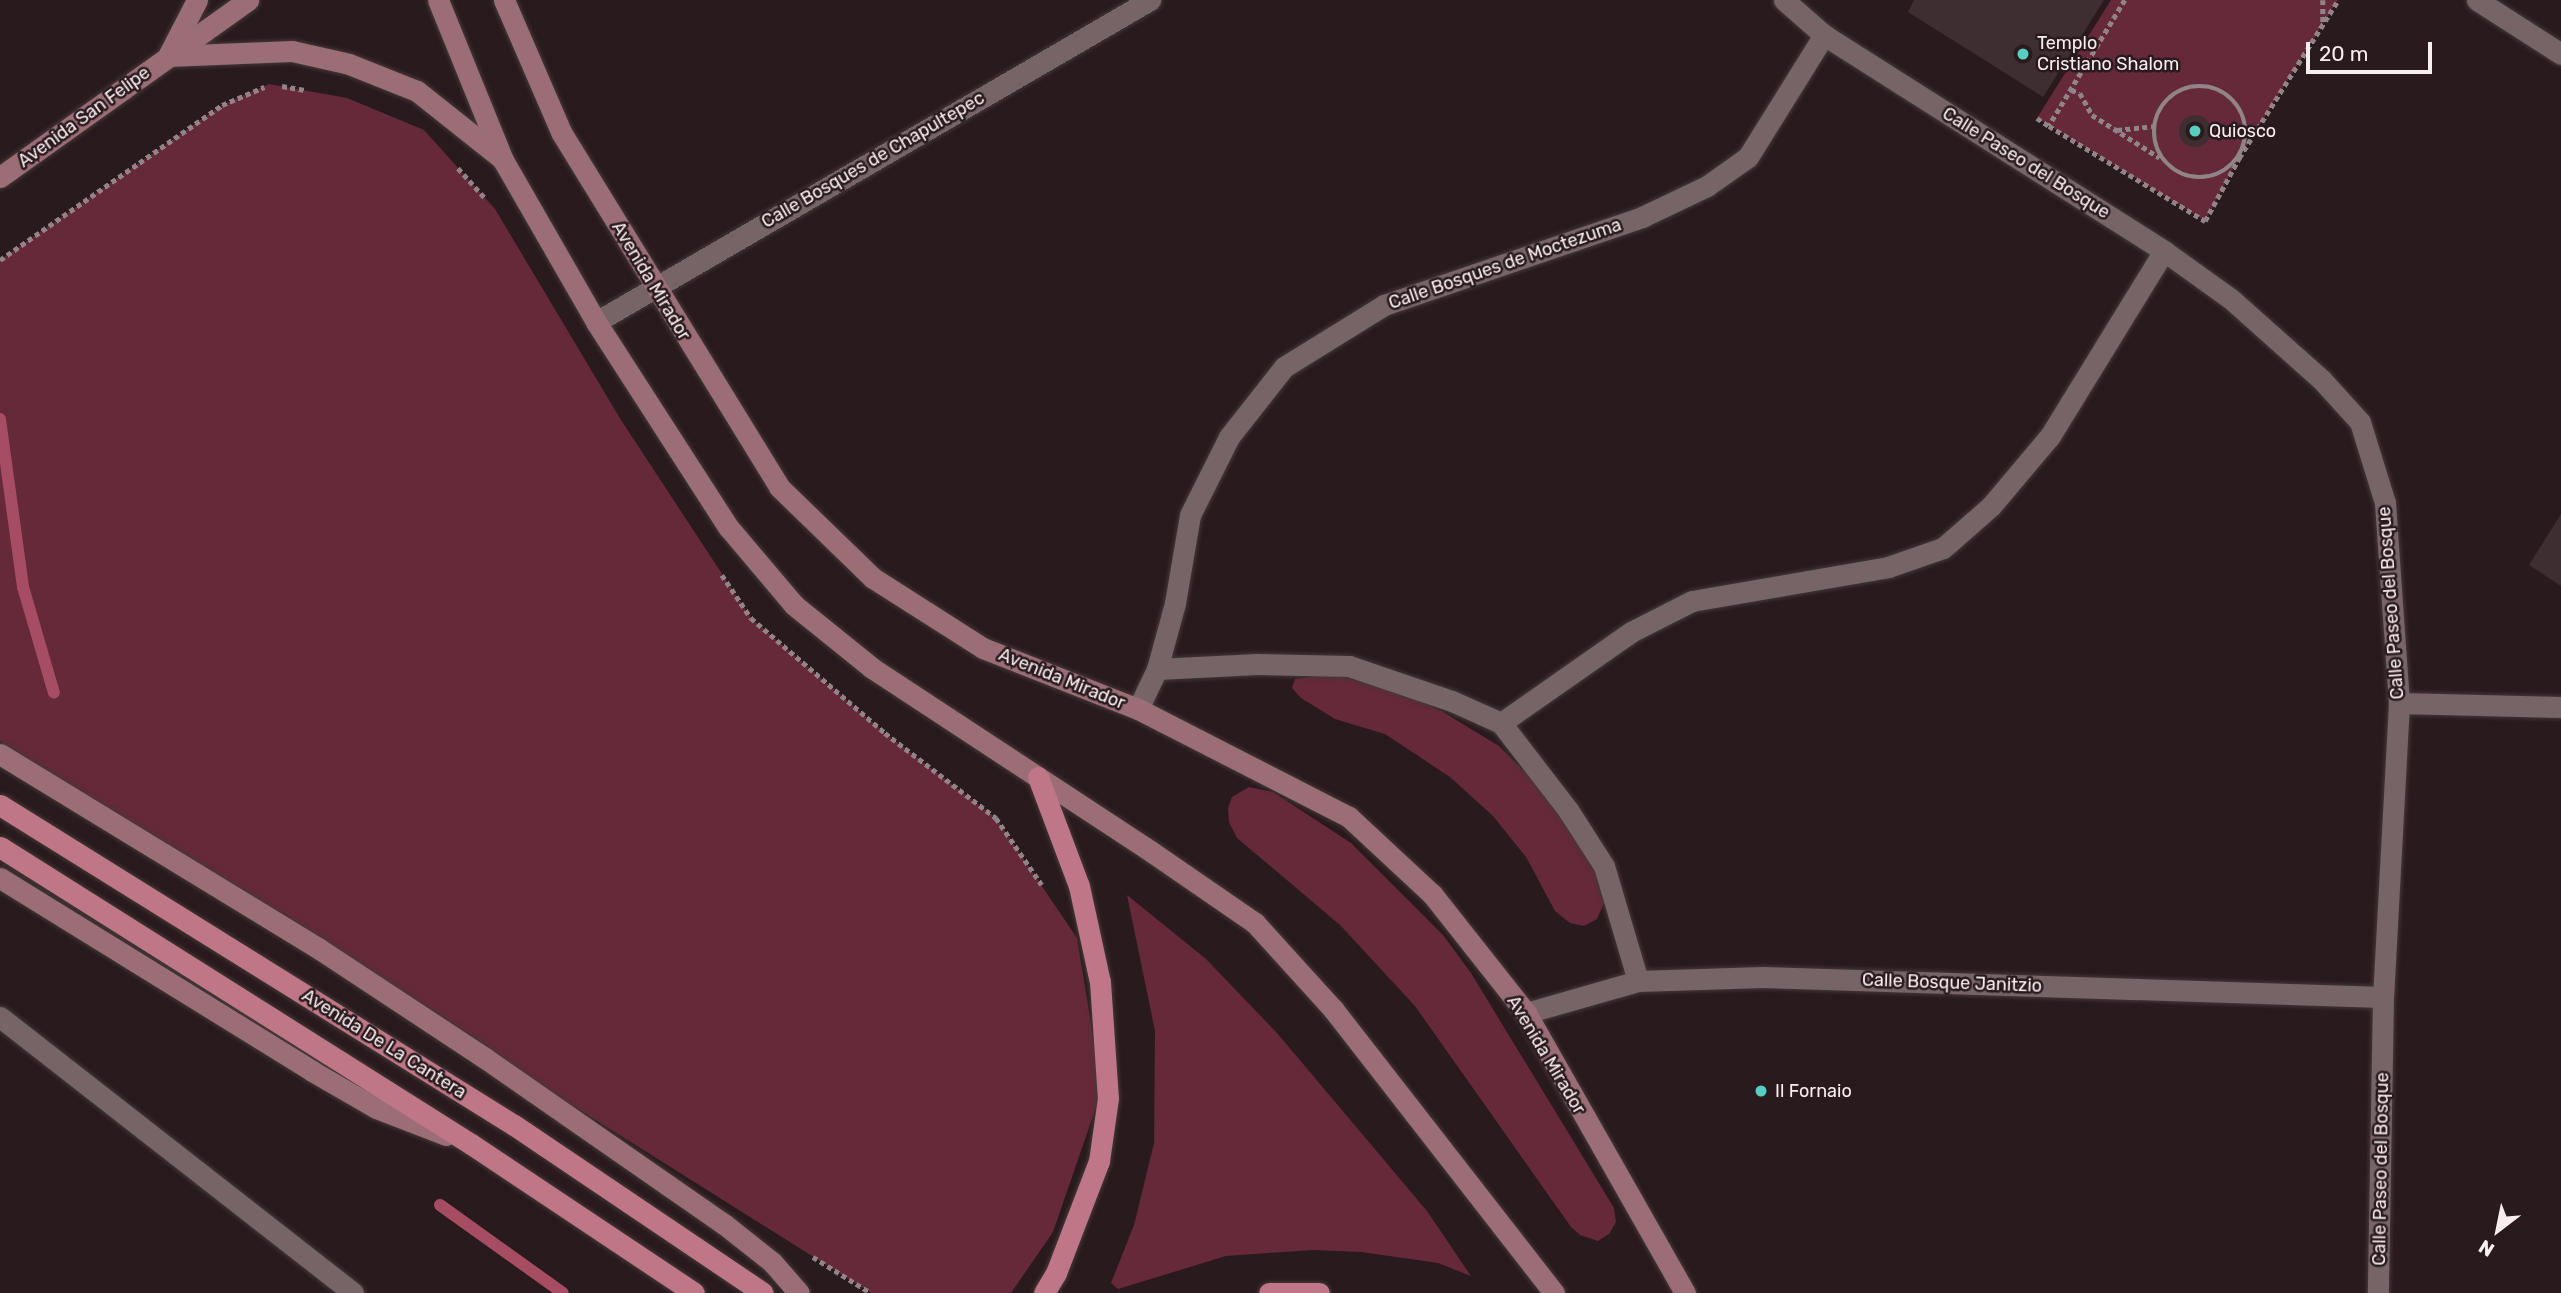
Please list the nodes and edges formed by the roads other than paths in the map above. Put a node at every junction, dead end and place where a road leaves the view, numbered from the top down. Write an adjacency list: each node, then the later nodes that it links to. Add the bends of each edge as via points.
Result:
1 (197, 0): 10 (main road)
2 (248, 0): 10 (main road, Avenida San Felipe)
3 (438, 0): 11 (main road)
4 (504, 0): 14 (main road, Avenida Mirador, via 561,132)
5 (1150, 0): 14 (street, Calle Bosques de Chapultepec)
6 (1784, 0): 8 (street, Calle Paseo del Bosque)
7 (2477, 0): 9 (street)
8 (1824, 35): 13 (street, Calle Paseo del Bosque); 16 (street, Calle Bosques de Moctezuma, via 1748,157 1707,186 1642,217 1384,305 1284,367 1229,437 1190,514 1175,603)
9 (2561, 54)
10 (168, 56): 11 (main road, via 292,51 349,64 417,91); 12 (main road, Avenida San Felipe)
11 (503, 160): 15 (main road)
12 (0, 177)
13 (2164, 251): 17 (street, Calle Paseo del Bosque, via 2231,299 2322,380 2360,422 2385,502); 20 (street, via 2050,436 1991,506 1943,548 1888,567 1692,600 1631,632)
14 (653, 286): 15 (street, Calle Bosques de Chapultepec); 19 (main road, Avenida Mirador, via 779,487 873,579 983,648)
15 (596, 322): 22 (main road, via 729,528 794,605 872,668)
16 (1157, 668): 19 (street, Calle Bosques de Moctezuma); 20 (street, via 1349,666)
17 (2399, 703): 18 (street); 27 (street, Calle Paseo del Bosque)
18 (2561, 707)
19 (1138, 709): 28 (main road, Avenida Mirador, via 1349,817 1432,894)
20 (1501, 723): 26 (street, via 1605,866)
21 (0, 754): 35 (main road, via 318,948 485,1058 724,1224 772,1262)
22 (1038, 777): 31 (main road, via 1079,886 1100,982 1108,1098 1099,1161); 40 (main road, via 1255,923 1333,1009)
23 (0, 805): 34 (main road, Avenida De La Cantera, via 514,1125)
24 (0, 847): 30 (main road)
25 (0, 878): 30 (main road, via 376,1108)
26 (1638, 981): 27 (street, Calle Bosque Janitzio, via 1763,977); 28 (street, Calle Bosque Janitzio)
27 (2383, 997): 42 (street, Calle Paseo del Bosque)
28 (1526, 1013): 41 (main road, Avenida Mirador)
29 (0, 1017): 32 (street)
30 (471, 1144): 33 (main road)
31 (1056, 1273): 36 (main road); 37 (main road)
32 (353, 1293)
33 (694, 1293)
34 (763, 1293)
35 (799, 1293)
36 (1044, 1293)
37 (1064, 1293)
38 (1269, 1293): 39 (main road)
39 (1319, 1293)
40 (1554, 1293)
41 (1685, 1293)
42 (2378, 1293)

